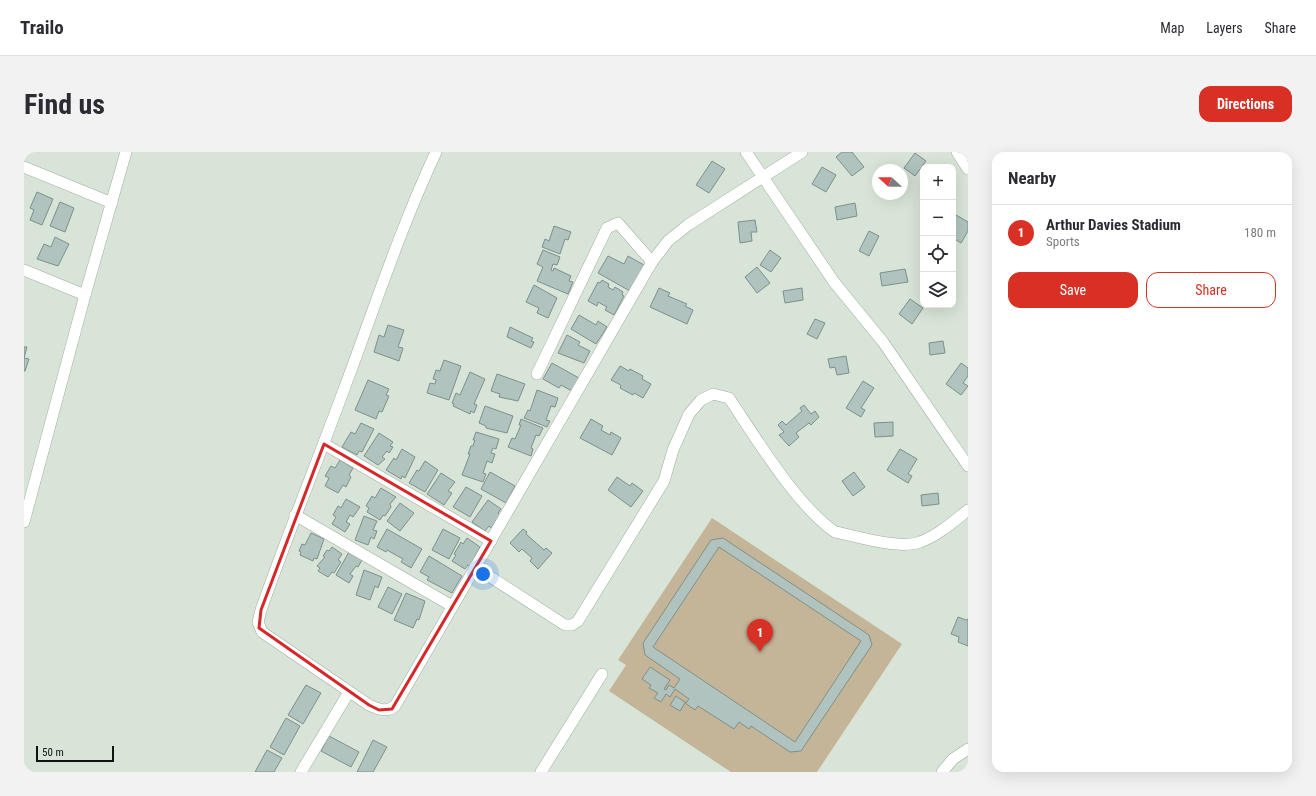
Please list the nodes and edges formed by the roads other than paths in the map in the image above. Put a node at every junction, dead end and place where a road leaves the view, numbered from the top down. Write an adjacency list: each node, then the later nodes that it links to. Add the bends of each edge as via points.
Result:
1 (126, 152): 9 (street)
2 (436, 152): 14 (street, via 379,295)
3 (746, 152): 8 (street)
4 (802, 152): 8 (street)
5 (957, 152): 7 (street)
6 (24, 167): 9 (street)
7 (968, 169)
8 (763, 178): 10 (street, via 678,232); 15 (street, via 834,282 883,342)
9 (112, 203): 12 (street)
10 (652, 262): 13 (street, via 618,223 607,228); 19 (street)
11 (24, 270): 12 (street)
12 (85, 294): 17 (street)
13 (537, 374)
14 (324, 444): 18 (street); 19 (street)
15 (968, 466)
16 (968, 510): 20 (street, via 933,536 918,543 895,544 835,532 799,496 729,398 713,394 701,400 689,414 673,450 664,481 578,622 565,625)
17 (25, 515)
18 (295, 515): 21 (street); 23 (street, via 261,610 259,628)
19 (491, 540): 20 (street)
20 (476, 567): 21 (street)
21 (452, 606): 23 (street, via 392,709 379,710)
22 (602, 674): 26 (street)
23 (349, 692): 25 (street)
24 (968, 749): 27 (street, via 953,759)
25 (301, 772)
26 (541, 772)
27 (942, 772)

